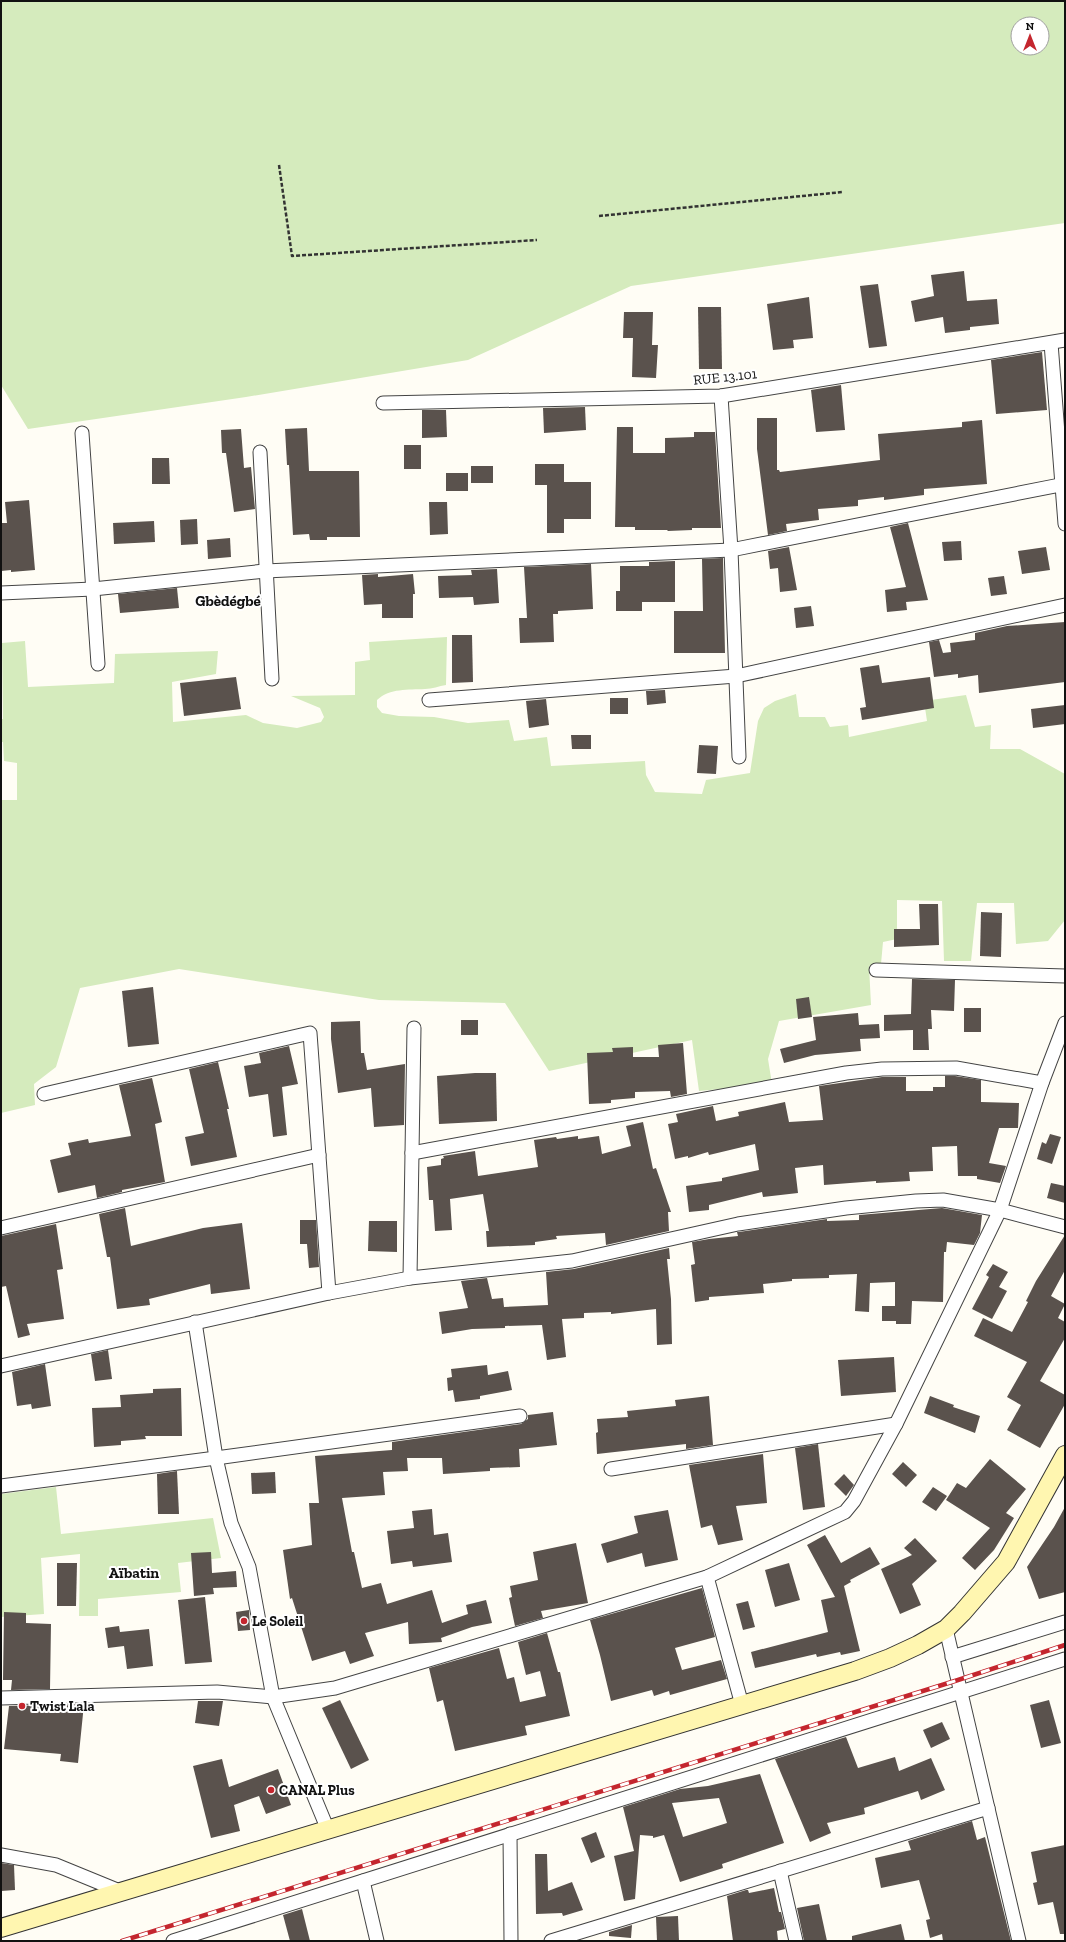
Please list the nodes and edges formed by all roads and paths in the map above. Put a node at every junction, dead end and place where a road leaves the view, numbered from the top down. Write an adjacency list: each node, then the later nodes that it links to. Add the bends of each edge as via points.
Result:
1 (279, 165): 4 (path, via 292,256)
2 (843, 192): 3 (path)
3 (599, 216)
4 (537, 240)
5 (1065, 340): 6 (street, RUE 13.101)
6 (1052, 343): 7 (street, RUE 13.101); 11 (street)
7 (721, 396): 8 (street, RUE 13.101); 13 (street)
8 (384, 403)
9 (82, 433): 15 (street)
10 (260, 452): 14 (street)
11 (1064, 484): 12 (street); 13 (street)
12 (1065, 524)
13 (732, 550): 14 (street); 19 (street)
14 (265, 571): 15 (street); 20 (street)
15 (93, 589): 16 (street); 18 (street)
16 (1, 593)
17 (1065, 605): 19 (street)
18 (98, 664)
19 (736, 676): 21 (street); 22 (street)
20 (272, 679)
21 (429, 700)
22 (739, 757)
23 (876, 970): 24 (street)
24 (1065, 976)
25 (1065, 1023): 27 (street)
26 (414, 1028): 29 (street)
27 (1042, 1083): 29 (street, via 956,1068 882,1069 846,1073); 31 (street)
28 (44, 1094): 30 (street, via 310,1033)
29 (412, 1153): 34 (street)
30 (319, 1155): 33 (street); 35 (street)
31 (1000, 1210): 32 (street); 34 (street, via 943,1200 846,1208 738,1224 572,1261); 39 (street)
32 (1065, 1227)
33 (1, 1228)
34 (410, 1278): 35 (street)
35 (329, 1293): 36 (street)
36 (195, 1322): 37 (street); 41 (street)
37 (1, 1366)
38 (520, 1416): 41 (street)
39 (896, 1424): 42 (street); 44 (street, via 854,1501 845,1512)
40 (1065, 1455): 46 (main road, via 1006,1562)
41 (216, 1458): 43 (street); 50 (street, via 231,1523 250,1567)
42 (611, 1469)
43 (1, 1486)
44 (707, 1577): 50 (street, via 334,1688); 52 (street)
45 (1065, 1622): 47 (street)
46 (946, 1629): 47 (street); 52 (main road, via 890,1658)
47 (952, 1657): 49 (street)
48 (1065, 1660): 49 (street)
49 (960, 1693): 53 (street); 55 (street)
50 (273, 1697): 51 (street, via 211,1692); 54 (street)
51 (1, 1698)
52 (742, 1705): 54 (main road)
53 (988, 1808): 57 (street); 66 (street)
54 (328, 1830): 59 (main road)
55 (510, 1834): 58 (street); 63 (street)
56 (1, 1855): 59 (street, via 56,1865)
57 (780, 1871): 64 (street); 65 (street)
58 (363, 1881): 61 (street); 62 (street)
59 (122, 1892): 60 (main road)
60 (1, 1928)
61 (173, 1941)
62 (377, 1941)
63 (511, 1941)
64 (551, 1941)
65 (796, 1941)
66 (1019, 1941)

